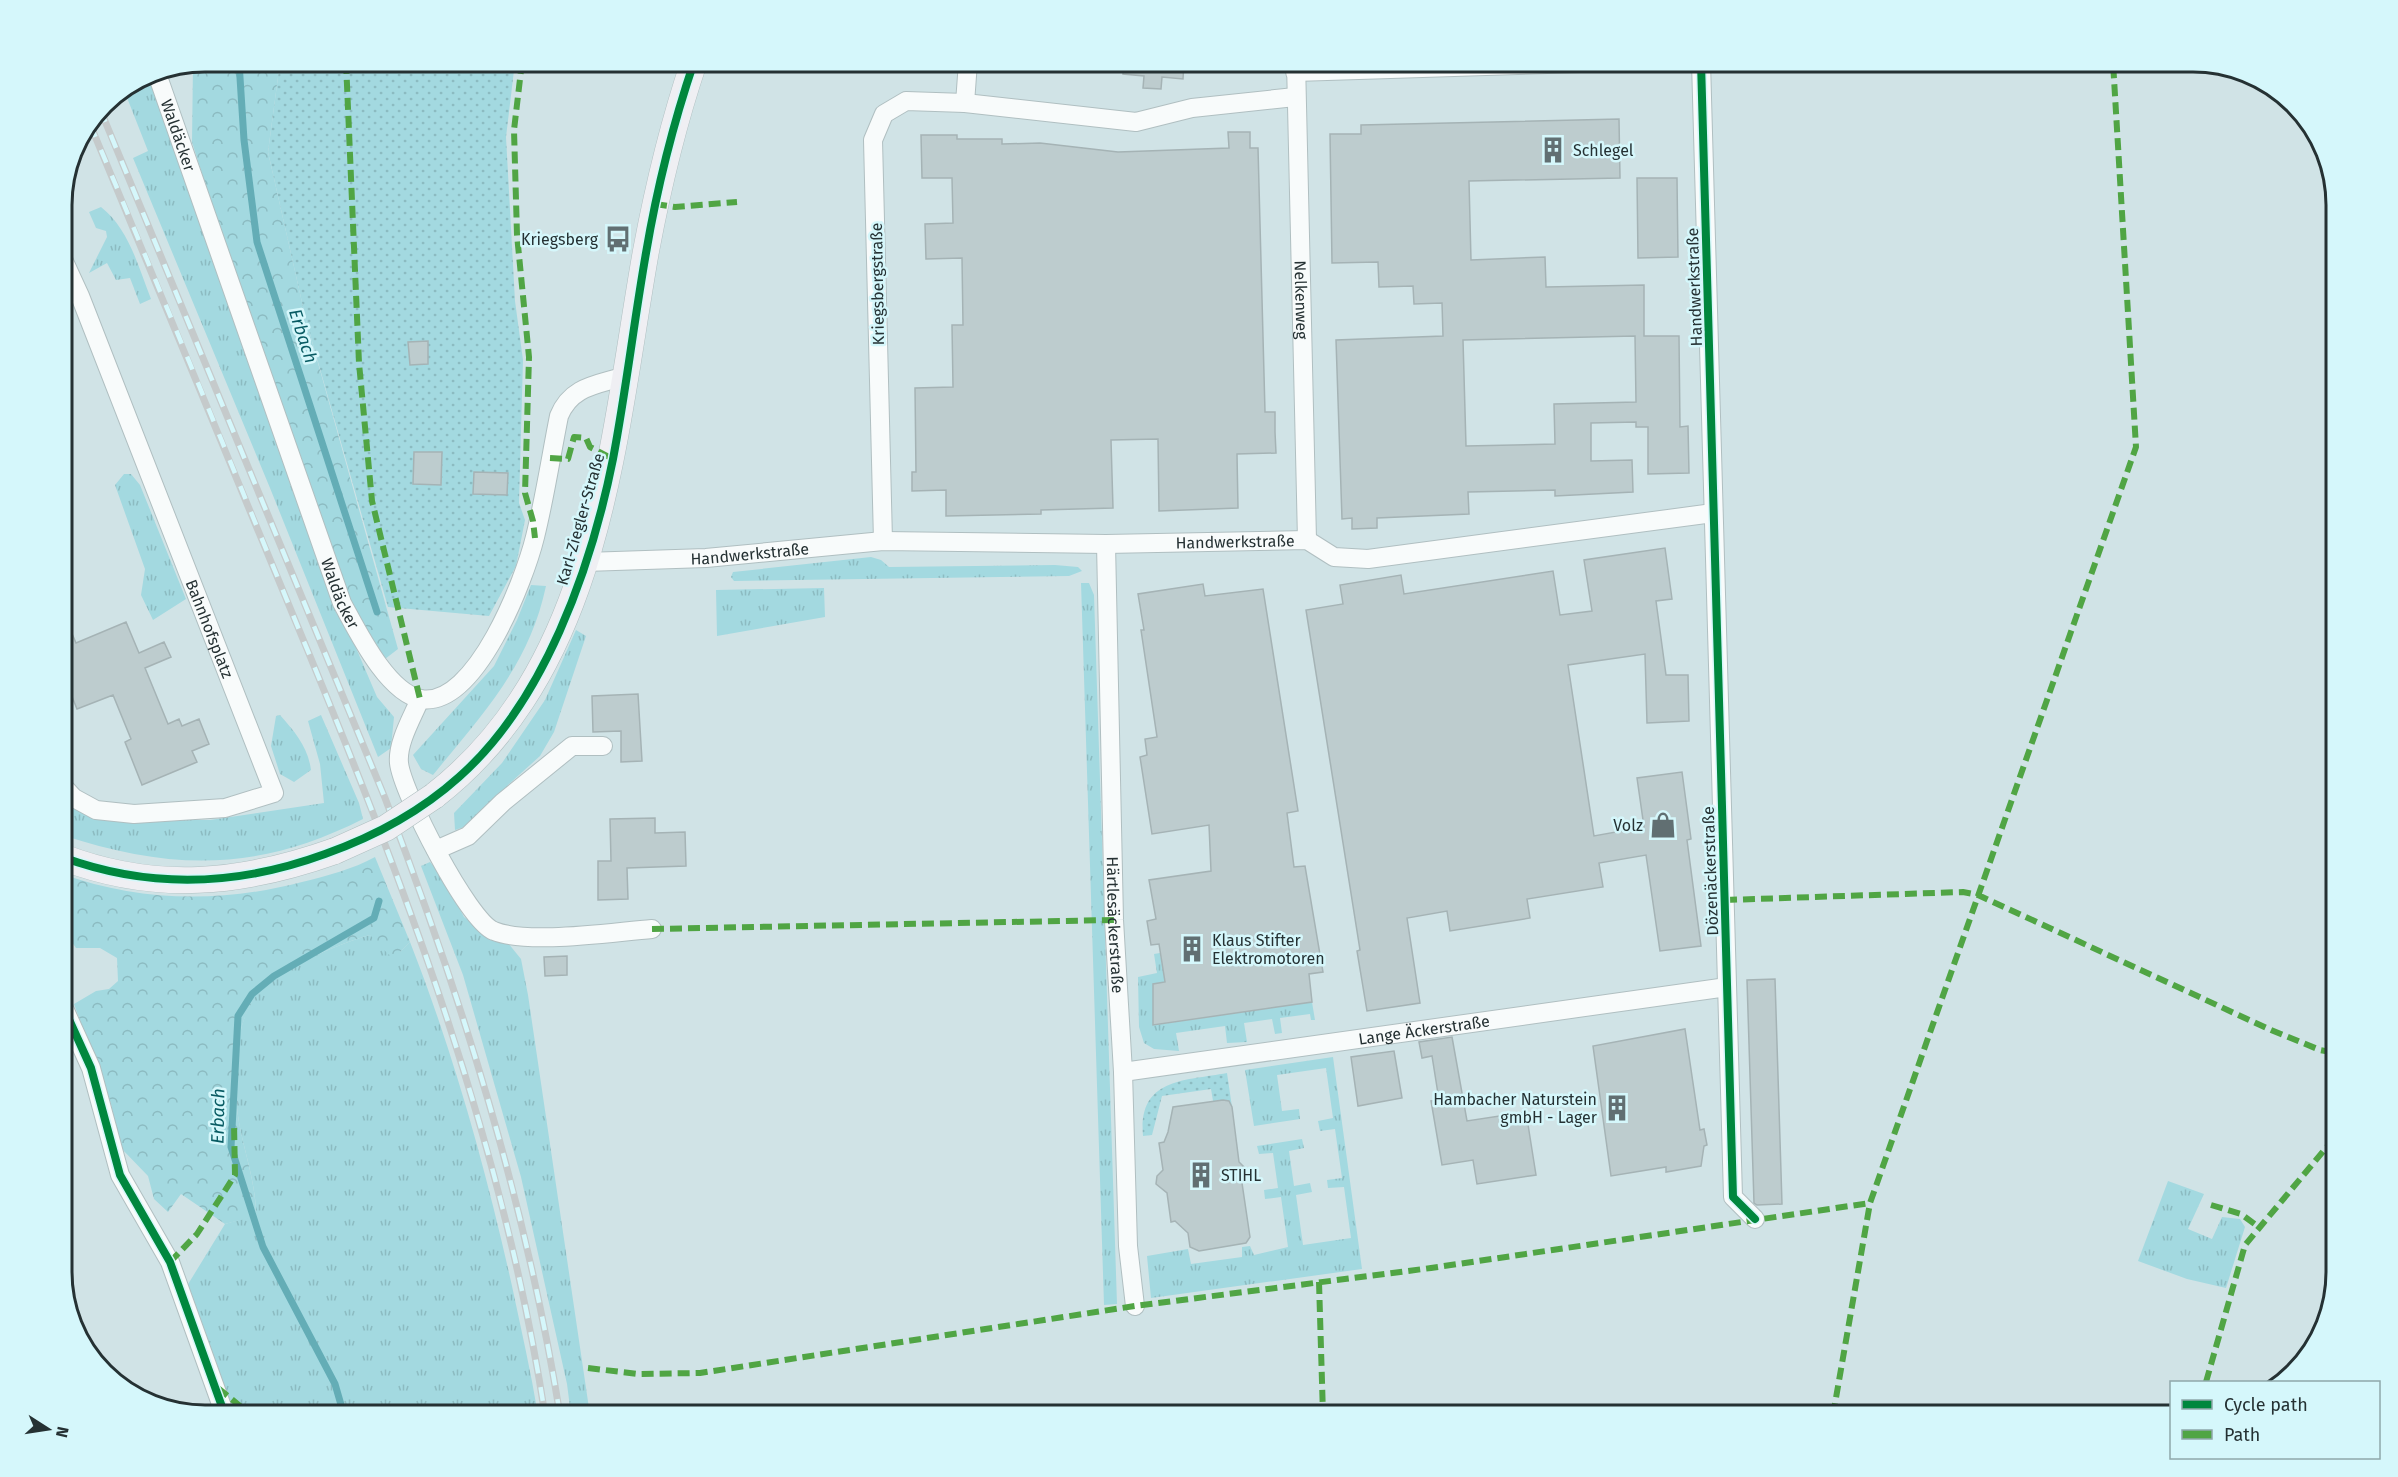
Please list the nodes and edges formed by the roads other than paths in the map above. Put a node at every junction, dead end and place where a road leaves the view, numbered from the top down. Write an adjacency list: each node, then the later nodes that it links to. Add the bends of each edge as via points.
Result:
1 (691, 72): 9 (street, Karl-Ziegler-Straße, via 655,204)
2 (967, 72): 7 (street)
3 (1295, 72): 6 (street, Nelkenweg)
4 (1701, 72): 10 (street, Handwerkstraße)
5 (159, 80): 15 (street, Waldäcker, via 342,603 370,654 394,684)
6 (1295, 97): 7 (street, Kriegsbergstraße, via 1192,108 1136,122); 11 (street, Nelkenweg)
7 (965, 103): 12 (street, Kriegsbergstraße, via 906,101 884,114 873,140)
8 (72, 279): 17 (street, Bahnhofsplatz, via 274,793 225,808 134,814 96,810)
9 (626, 376): 14 (street, Karl-Ziegler-Straße, via 613,459); 15 (street, via 577,391 565,402 535,538 517,591 483,656 461,684 438,698)
10 (1713, 513): 11 (street, Handwerkstraße, via 1368,559 1334,557); 21 (street, Dözenäckerstraße)
11 (1307, 540): 13 (street, Handwerkstraße)
12 (883, 541): 13 (street, Handwerkstraße); 14 (street, Handwerkstraße, via 706,558)
13 (1106, 544): 23 (street, Härtlesäckerstraße, via 1114,920)
14 (585, 562): 19 (street, Karl-Ziegler-Straße, bridge, via 561,627 516,710 459,777 386,828 335,851 251,876 201,881 156,879)
15 (420, 699): 18 (street, via 401,746 399,763)
16 (603, 746): 18 (street, via 572,746 468,836)
17 (72, 796)
18 (436, 849): 20 (street, via 455,887 478,920 492,931 518,938)
19 (72, 860)
20 (652, 929)
21 (1727, 987): 23 (street, Lange Äckerstraße); 24 (street, Dözenäckerstraße, via 1733,1197)
22 (72, 1026): 26 (street, via 91,1068 120,1174 170,1262)
23 (1123, 1072): 25 (street, Härtlesäckerstraße, via 1128,1246)
24 (1755, 1219)
25 (1135, 1306)
26 (221, 1405)

